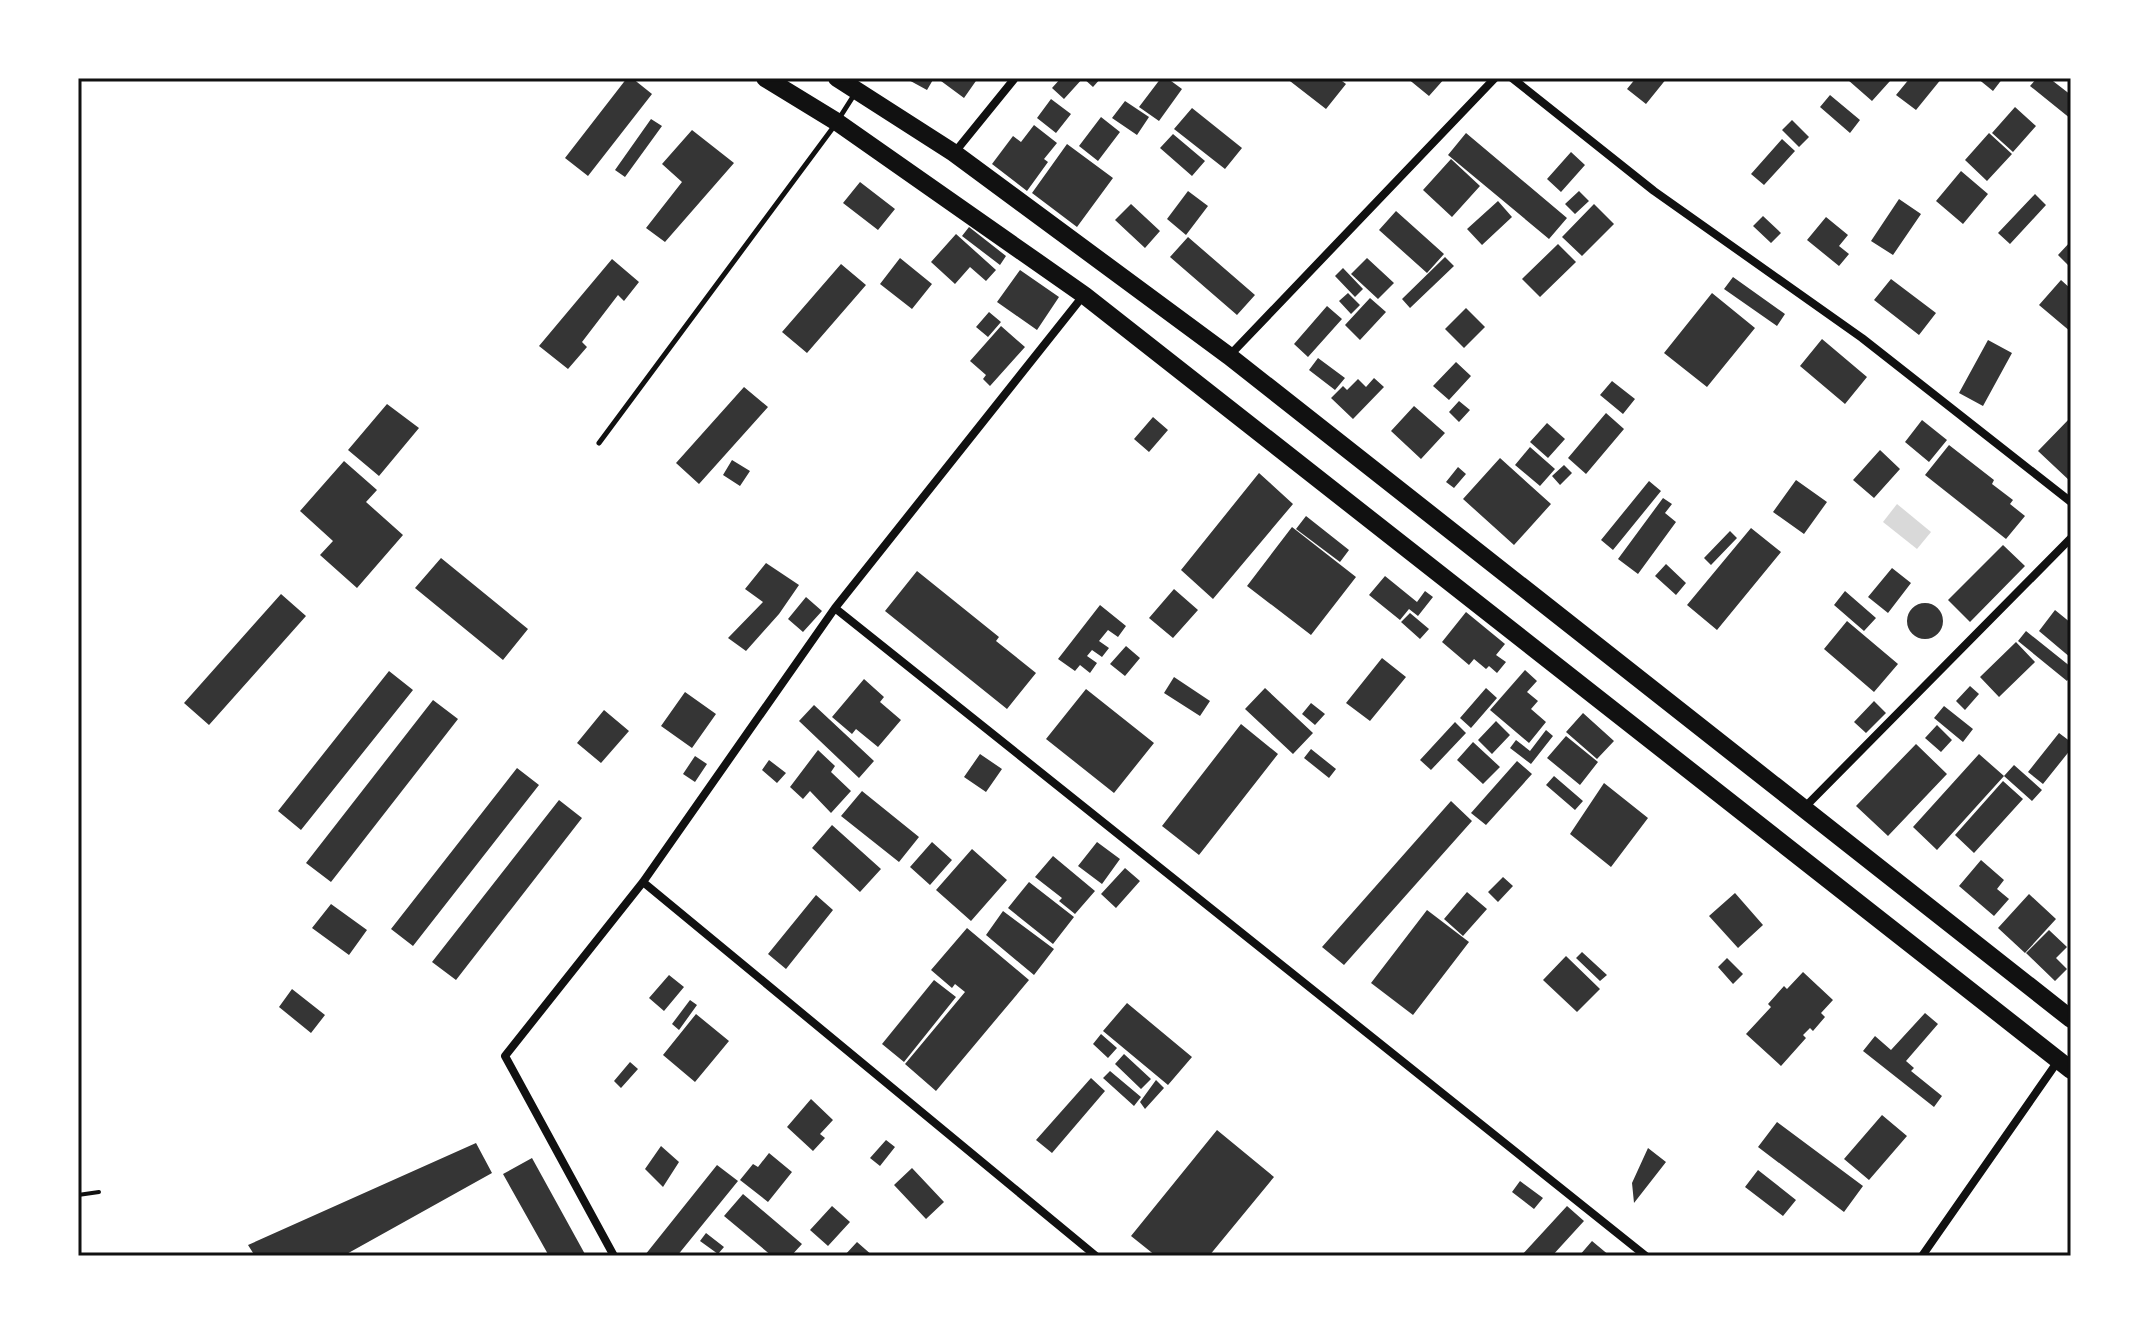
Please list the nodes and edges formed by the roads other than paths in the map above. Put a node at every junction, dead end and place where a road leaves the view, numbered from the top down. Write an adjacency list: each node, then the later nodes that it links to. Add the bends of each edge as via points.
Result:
1 (765, 78): 7 (main road)
2 (837, 78): 6 (main road)
3 (1015, 78): 8 (street)
4 (1495, 78): 10 (street)
5 (1512, 78): 12 (street, via 1654,191 1862,338)
6 (856, 90): 7 (lane); 8 (main road)
7 (837, 122): 9 (main road); 11 (lane)
8 (954, 153): 10 (main road)
9 (1084, 295): 14 (street); 18 (main road)
10 (1229, 356): 15 (main road)
11 (599, 443)
12 (2071, 502)
13 (2071, 538): 15 (street)
14 (835, 608): 16 (street); 21 (street)
15 (1805, 807): 17 (main road)
16 (643, 882): 19 (street, via 505,1056); 20 (street)
17 (2071, 1019)
18 (2065, 1065): 22 (street)
19 (614, 1256)
20 (1096, 1256)
21 (1646, 1256)
22 (1922, 1256)

